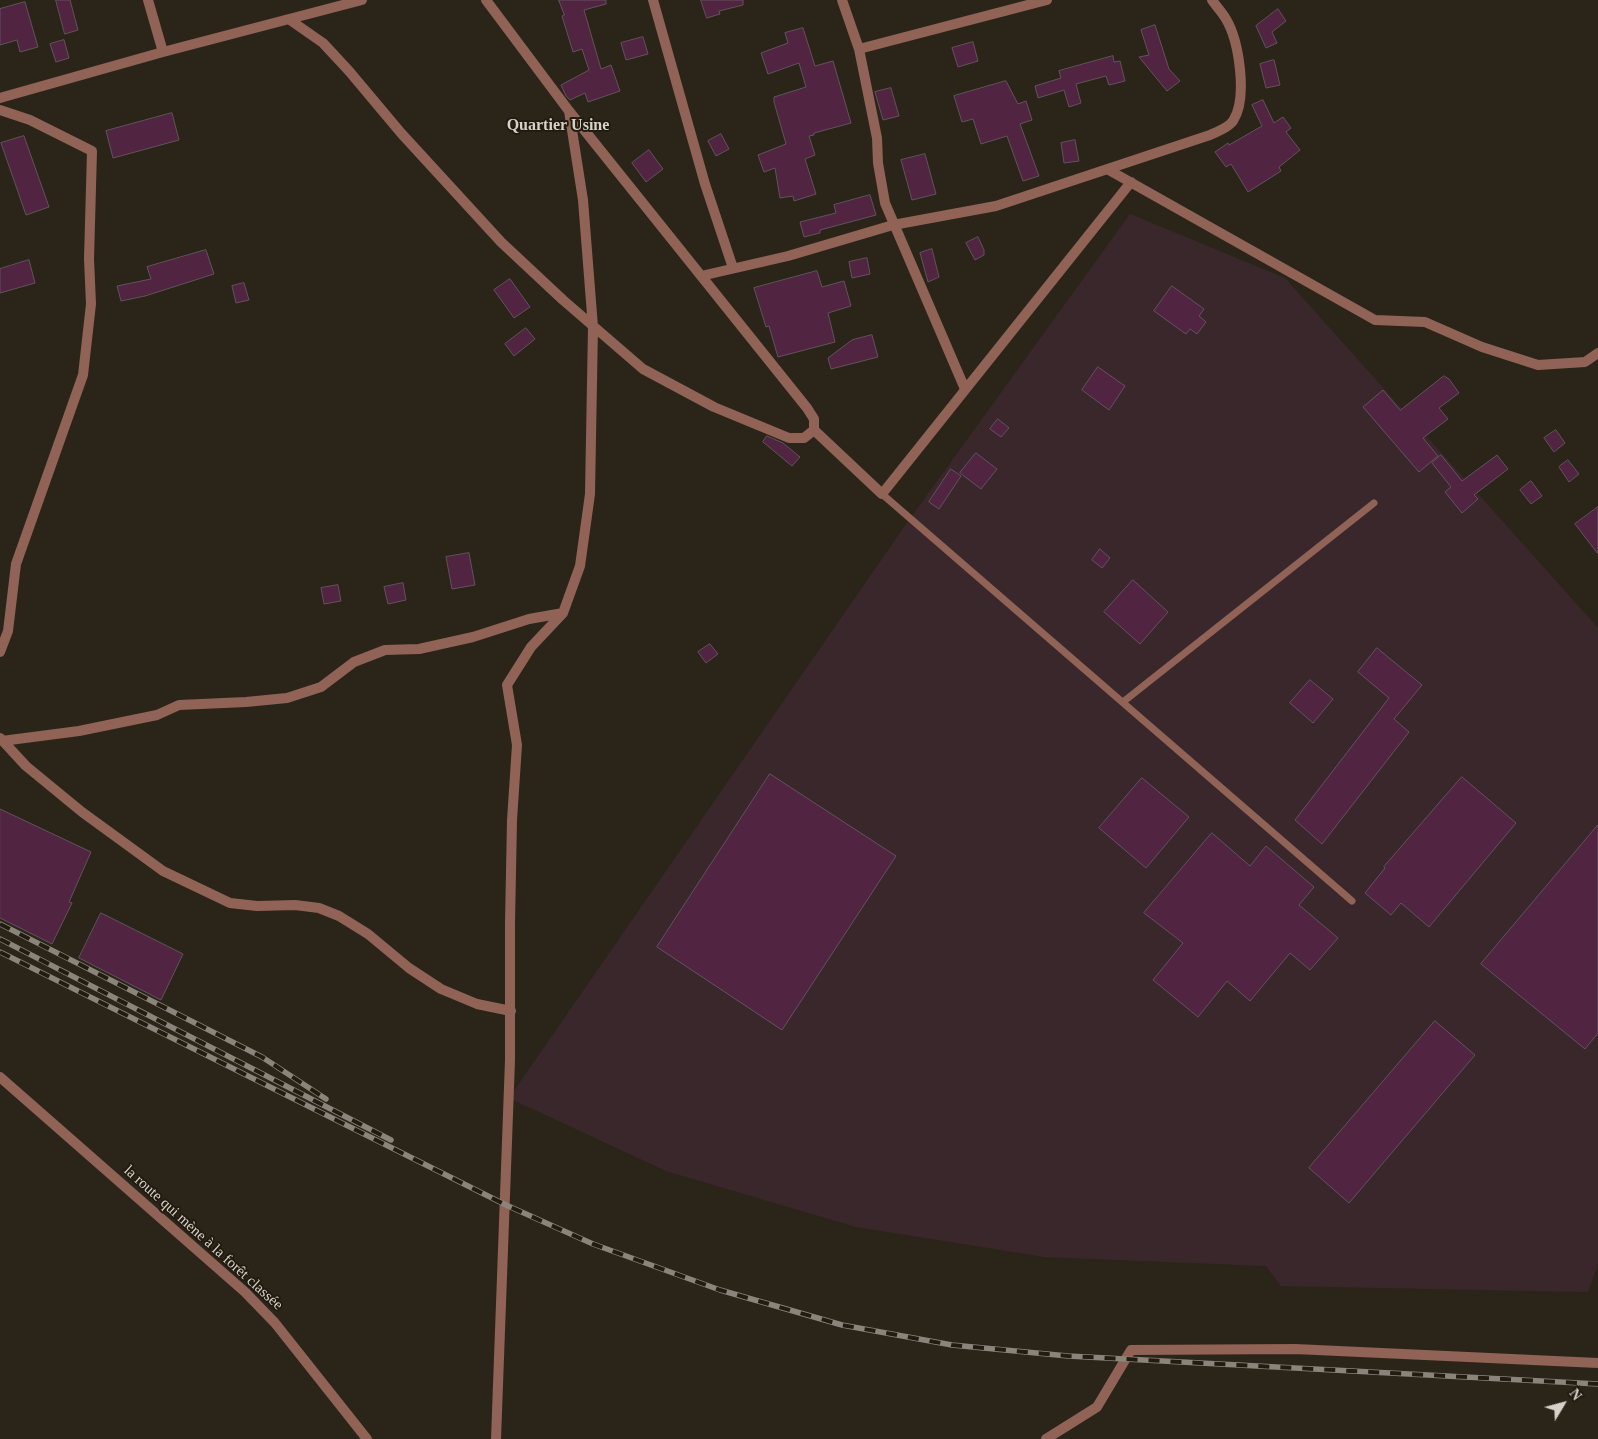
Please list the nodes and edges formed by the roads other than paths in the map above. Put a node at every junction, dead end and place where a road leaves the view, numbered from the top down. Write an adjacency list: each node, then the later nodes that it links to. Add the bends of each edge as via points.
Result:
1 (148, 0): 10 (street)
2 (362, 0): 8 (street)
3 (486, 0): 13 (street)
4 (653, 0): 17 (street, via 705,184)
5 (842, 0): 9 (street)
6 (1047, 0): 9 (street)
7 (1212, 0): 14 (street, via 1226,19 1236,43 1240,104 1232,122 1210,136)
8 (290, 20): 10 (street); 19 (street, via 323,44 501,242)
9 (859, 50): 16 (street, via 877,138 885,203)
10 (163, 52): 11 (street)
11 (0, 98)
12 (0, 110): 26 (street, via 30,120 92,151 91,304 83,375 16,564 8,631)
13 (569, 112): 18 (street); 19 (street, via 583,200)
14 (1108, 169): 15 (street); 16 (street, via 996,206)
15 (1131, 182): 20 (street, via 1375,320 1426,322 1482,347 1538,365 1585,362); 21 (street)
16 (894, 225): 17 (street, via 788,256); 21 (street)
17 (733, 268): 18 (street)
18 (701, 276): 22 (street, via 808,408 814,419)
19 (593, 326): 22 (street, via 644,369 714,407 789,438 804,438); 25 (street, via 590,494 580,566)
20 (1598, 352)
21 (965, 388): 23 (street)
22 (814, 430): 23 (street)
23 (882, 494): 27 (lane)
24 (1374, 503): 27 (lane)
25 (563, 614): 28 (street, via 529,619 473,637 419,648 385,650 354,662 321,687 287,698 179,705 157,714 80,731); 30 (street, via 531,647 507,685 517,745 512,820)
26 (0, 652)
27 (1123, 702): 29 (lane)
28 (1, 739): 30 (street, via 26,766 82,812 163,871 230,903 295,905 319,908 339,916 441,989 477,1004)
29 (1352, 901)
30 (511, 1011): 34 (street)
31 (0, 1077): 33 (street, la route qui mène à la forêt classée, via 263,1310)
32 (1598, 1363): 35 (street, via 1295,1349 1131,1350 1097,1407)
33 (367, 1439)
34 (496, 1439)
35 (1046, 1439)

